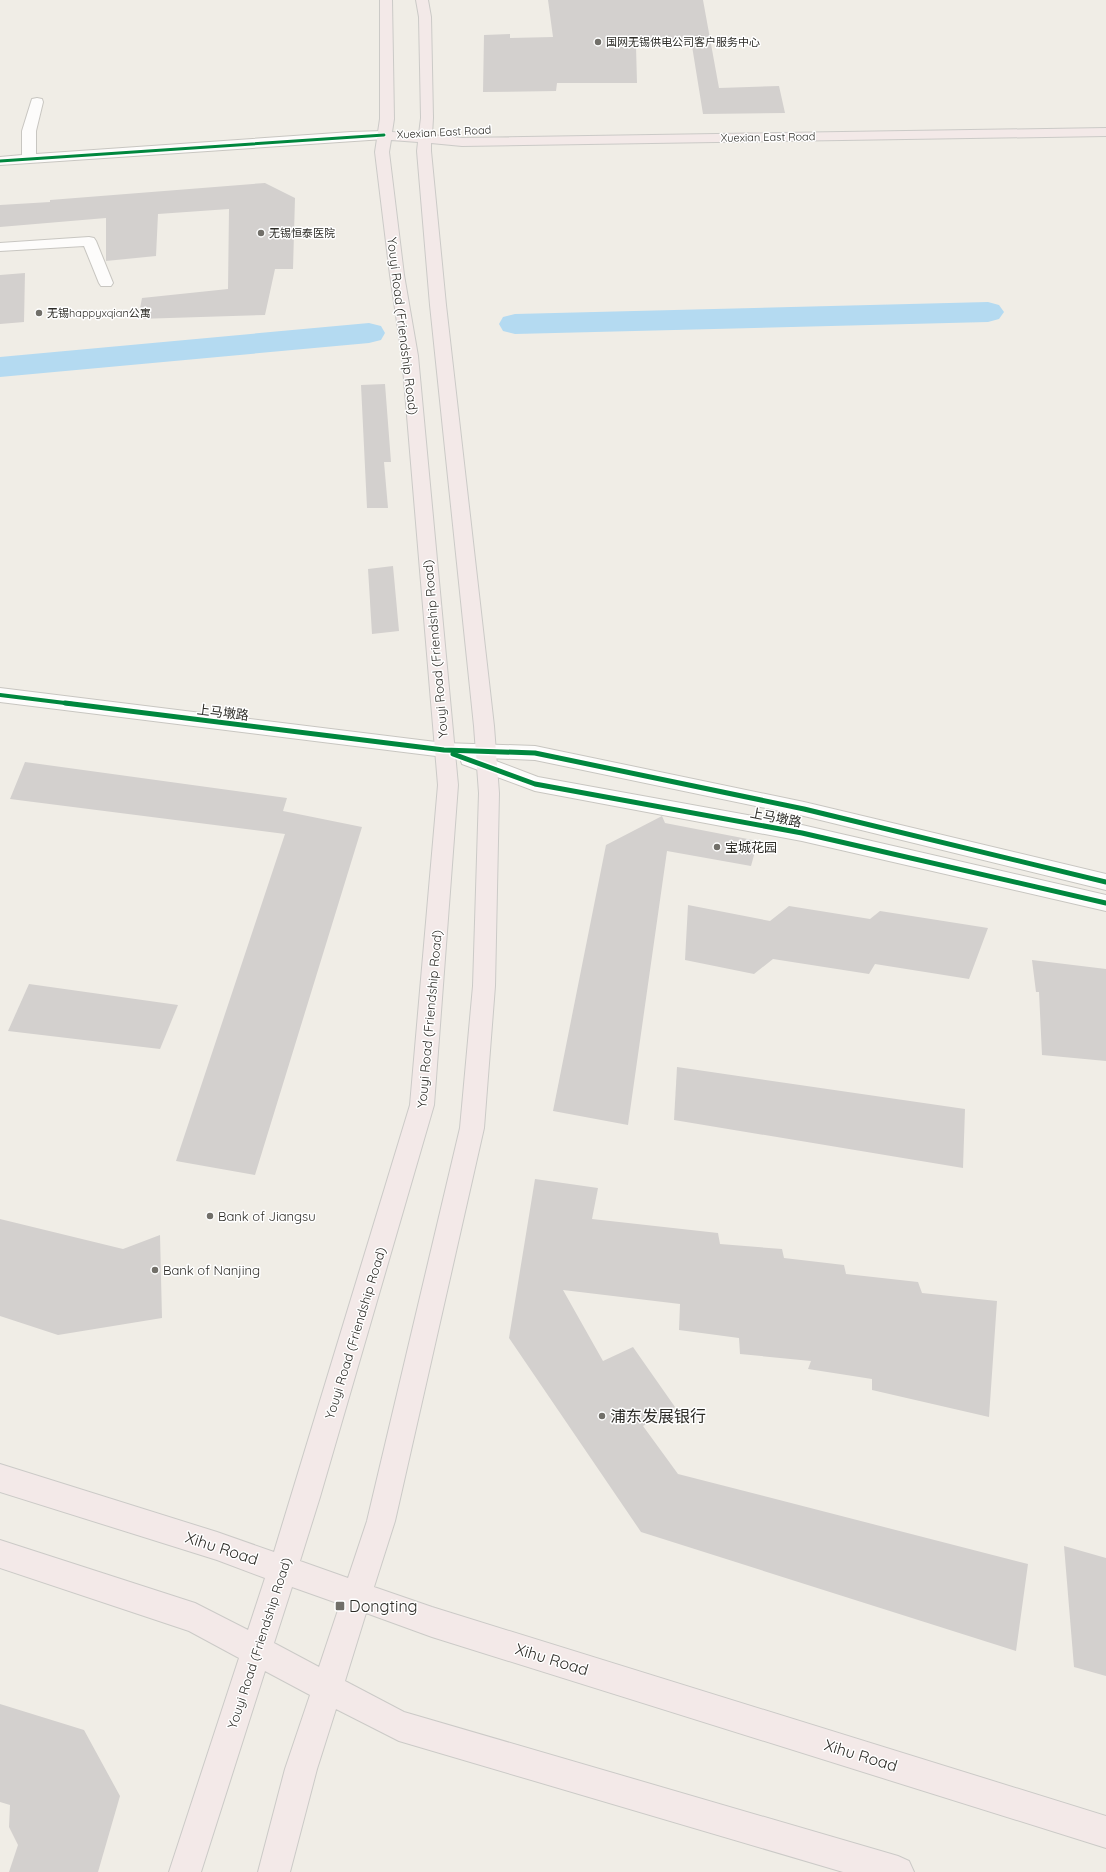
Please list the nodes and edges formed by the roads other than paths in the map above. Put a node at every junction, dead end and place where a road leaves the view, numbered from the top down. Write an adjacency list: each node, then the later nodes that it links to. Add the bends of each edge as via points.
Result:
1 (386, 0): 6 (main road, Youyi Road (Friendship Road), via 387,119)
2 (422, 0): 7 (main road, via 425,17)
3 (37, 102): 8 (street, via 29,131)
4 (1106, 122): 7 (main road, Xuexian East Road, via 460,130)
5 (1106, 132): 7 (main road, Xuexian East Road, via 462,142)
6 (384, 135): 7 (main road, Xuexian East Road); 8 (street); 13 (main road, Youyi Road (Friendship Road), via 382,152 410,356)
7 (425, 136): 14 (main road, via 424,151 438,305)
8 (29, 159): 9 (street)
9 (0, 161)
10 (0, 247): 11 (street, via 89,241)
11 (106, 283)
12 (0, 695): 13 (street, 上马墩路)
13 (444, 750): 14 (street, 上马墩路); 19 (main road, Youyi Road (Friendship Road), via 448,785 422,1105)
14 (487, 759): 15 (street, 上马墩路, via 535,753 804,809); 16 (street, 上马墩路, via 535,784 802,833); 20 (main road, via 489,800 484,986 472,1128 381,1521)
15 (1106, 882)
16 (1106, 903)
17 (0, 1478): 19 (main road, Xihu Road)
18 (0, 1554): 21 (main road, via 194,1618)
19 (283, 1569): 20 (main road, Xihu Road); 21 (main road, Youyi Road (Friendship Road))
20 (357, 1595): 22 (main road); 23 (main road, Xihu Road, via 440,1624)
21 (256, 1651): 22 (main road); 24 (main road, Youyi Road (Friendship Road))
22 (327, 1688): 25 (main road, via 301,1769); 26 (main road, via 399,1726)
23 (1106, 1832)
24 (185, 1872)
25 (274, 1872)
26 (898, 1872)

